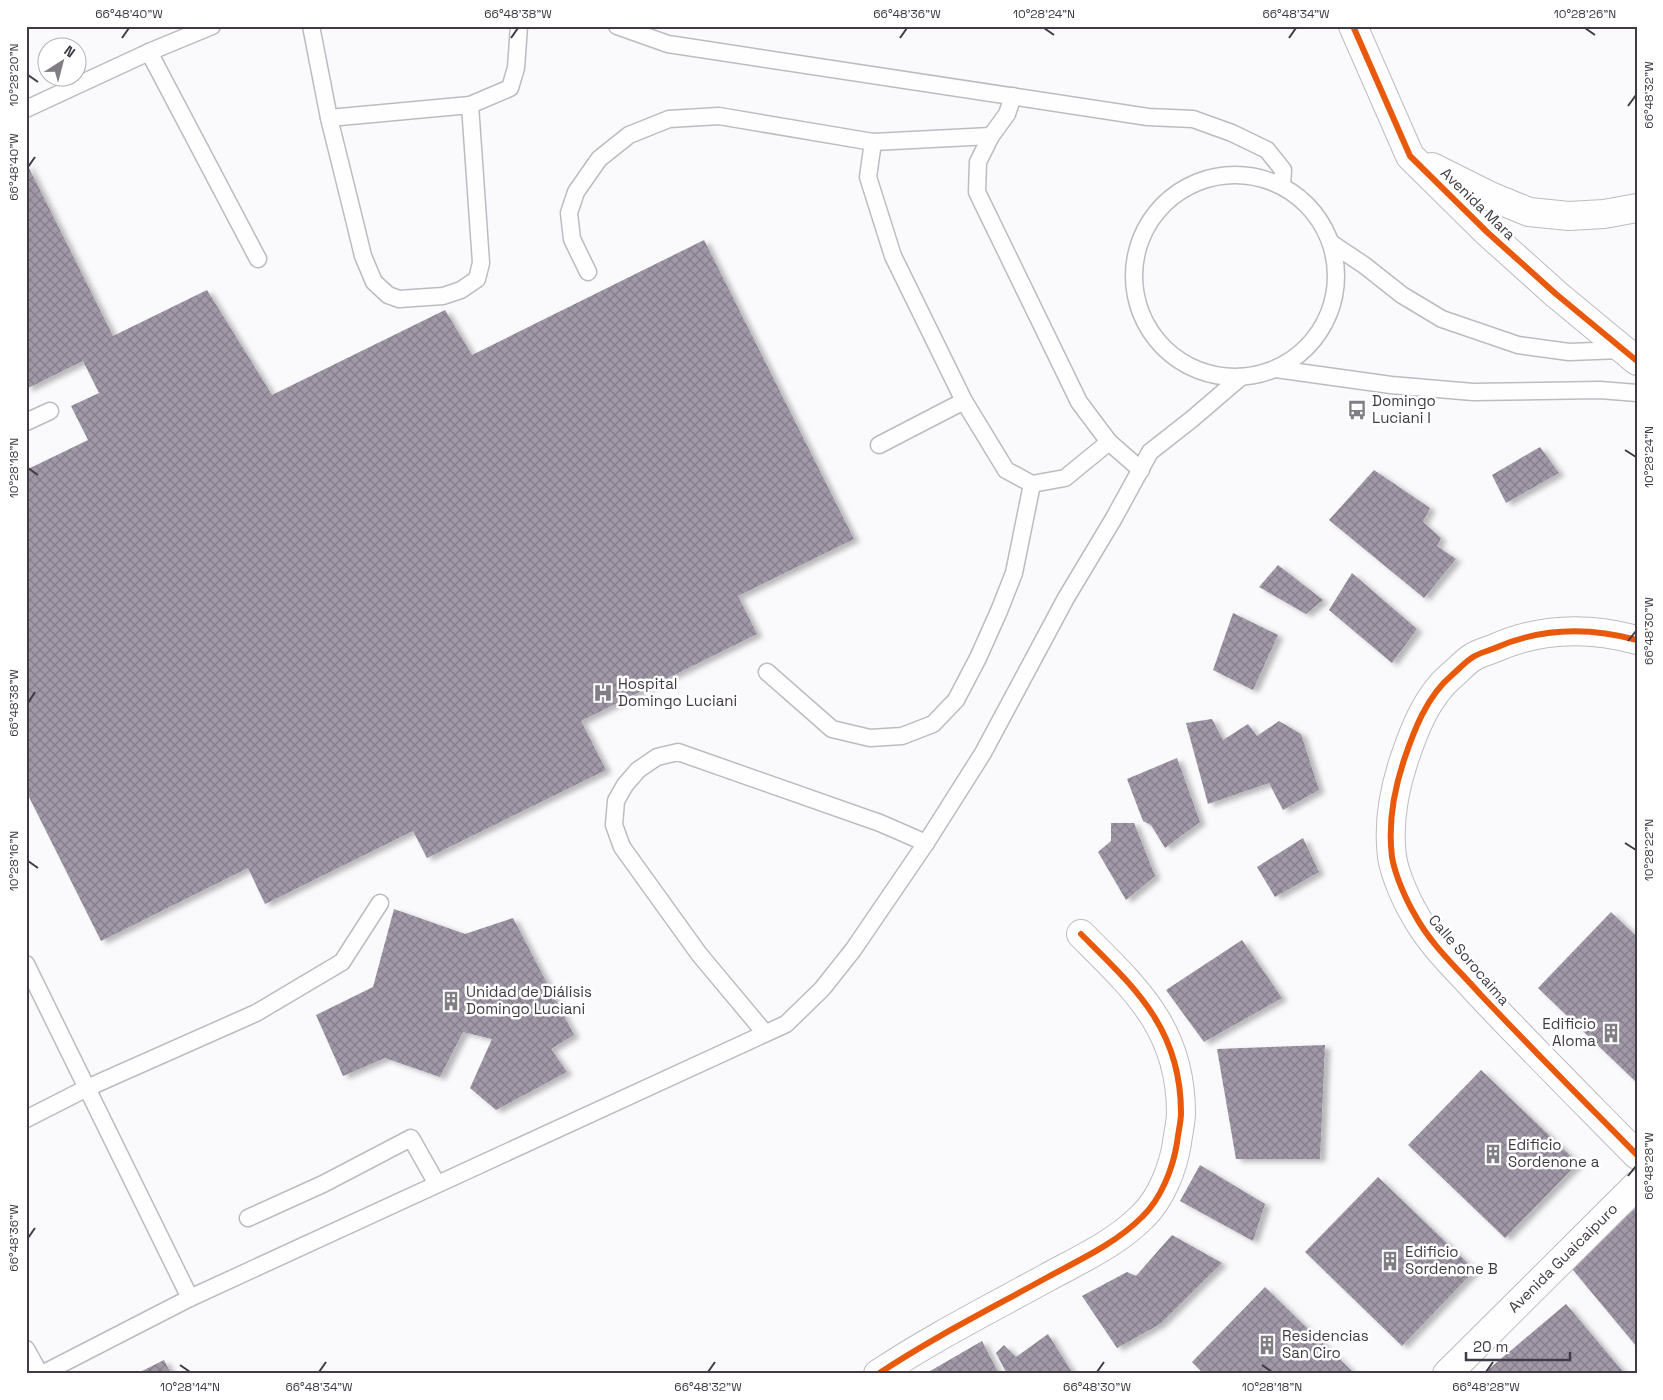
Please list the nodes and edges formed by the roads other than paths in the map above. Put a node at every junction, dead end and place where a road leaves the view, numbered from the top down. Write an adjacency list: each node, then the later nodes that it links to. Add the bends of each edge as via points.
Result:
1 (212, 26): 6 (lane)
2 (311, 26): 10 (lane)
3 (519, 26): 8 (lane, via 516,68 510,88)
4 (617, 26): 7 (lane, via 668,44)
5 (1353, 26): 13 (street, Avenida Mara)
6 (149, 52): 9 (lane); 17 (lane)
7 (1013, 96): 11 (lane, via 1007,114); 14 (lane, via 1148,117 1193,119 1232,132 1267,150 1283,170)
8 (470, 105): 10 (lane); 10 (lane, via 481,263 477,278 461,290 443,296 399,299 388,295 374,282 363,256)
9 (26, 109)
10 (330, 118)
11 (991, 136): 12 (lane); 26 (lane, via 978,162 977,192 1079,402)
12 (873, 142): 18 (lane, via 719,116 669,119 629,134 599,159 576,192 569,213 572,239); 23 (lane, via 868,177 893,256)
13 (1410, 156): 15 (street, via 1529,212 1569,216); 19 (street, Avenida Mara, via 1486,232)
14 (1282, 186): 16 (lane, via 1303,201 1320,220); 21 (lane, via 1253,176 1222,175 1192,183 1166,200 1146,224 1135,254 1133,284 1141,315 1158,342 1181,362 1210,374)
15 (1637, 208)
16 (1331, 243): 19 (lane, via 1402,295 1442,319 1518,345 1569,352); 20 (lane, via 1336,273 1333,303 1321,330 1301,353)
17 (258, 259)
18 (588, 272)
19 (1632, 352)
20 (1276, 369): 21 (lane); 22 (lane, via 1391,385 1474,392 1600,390)
21 (1241, 377): 28 (lane, via 1150,452)
22 (1637, 394)
23 (964, 401): 27 (lane); 29 (lane, via 1006,470)
24 (50, 411): 25 (lane)
25 (26, 422)
26 (1109, 442): 28 (lane); 29 (lane, via 1065,478)
27 (878, 445)
28 (1140, 470): 32 (lane, via 1066,598 984,753)
29 (1032, 484): 31 (lane, via 1014,572 999,611 956,700 934,724 902,736 870,738 832,729)
30 (1637, 640): 39 (street, Calle Sorocaima, via 1614,633 1563,631 1532,635 1473,657 1447,679 1425,709 1399,773 1391,829 1392,858 1403,890 1415,916 1438,948)
31 (767, 672)
32 (926, 843): 36 (lane, via 853,950 822,989 786,1024); 36 (lane, via 880,823 678,752 658,757 638,770 625,785 616,801 614,825 622,847 699,954)
33 (380, 902): 37 (lane, via 342,962 256,1013)
34 (1081, 934): 46 (street, via 1124,976 1148,1005 1168,1039 1179,1078 1181,1114 1175,1154 1161,1192 1143,1217 1111,1242 916,1349)
35 (26, 964): 37 (lane)
36 (765, 1033): 40 (lane)
37 (87, 1088): 38 (lane); 43 (lane)
38 (26, 1119)
39 (1637, 1154)
40 (437, 1184): 42 (lane, via 411,1138 323,1184); 43 (lane)
41 (1637, 1185): 47 (street, Avenida Guaicaipuro)
42 (248, 1218)
43 (190, 1298): 45 (lane)
44 (26, 1349): 45 (lane)
45 (41, 1374)
46 (878, 1374)
47 (1446, 1374)

